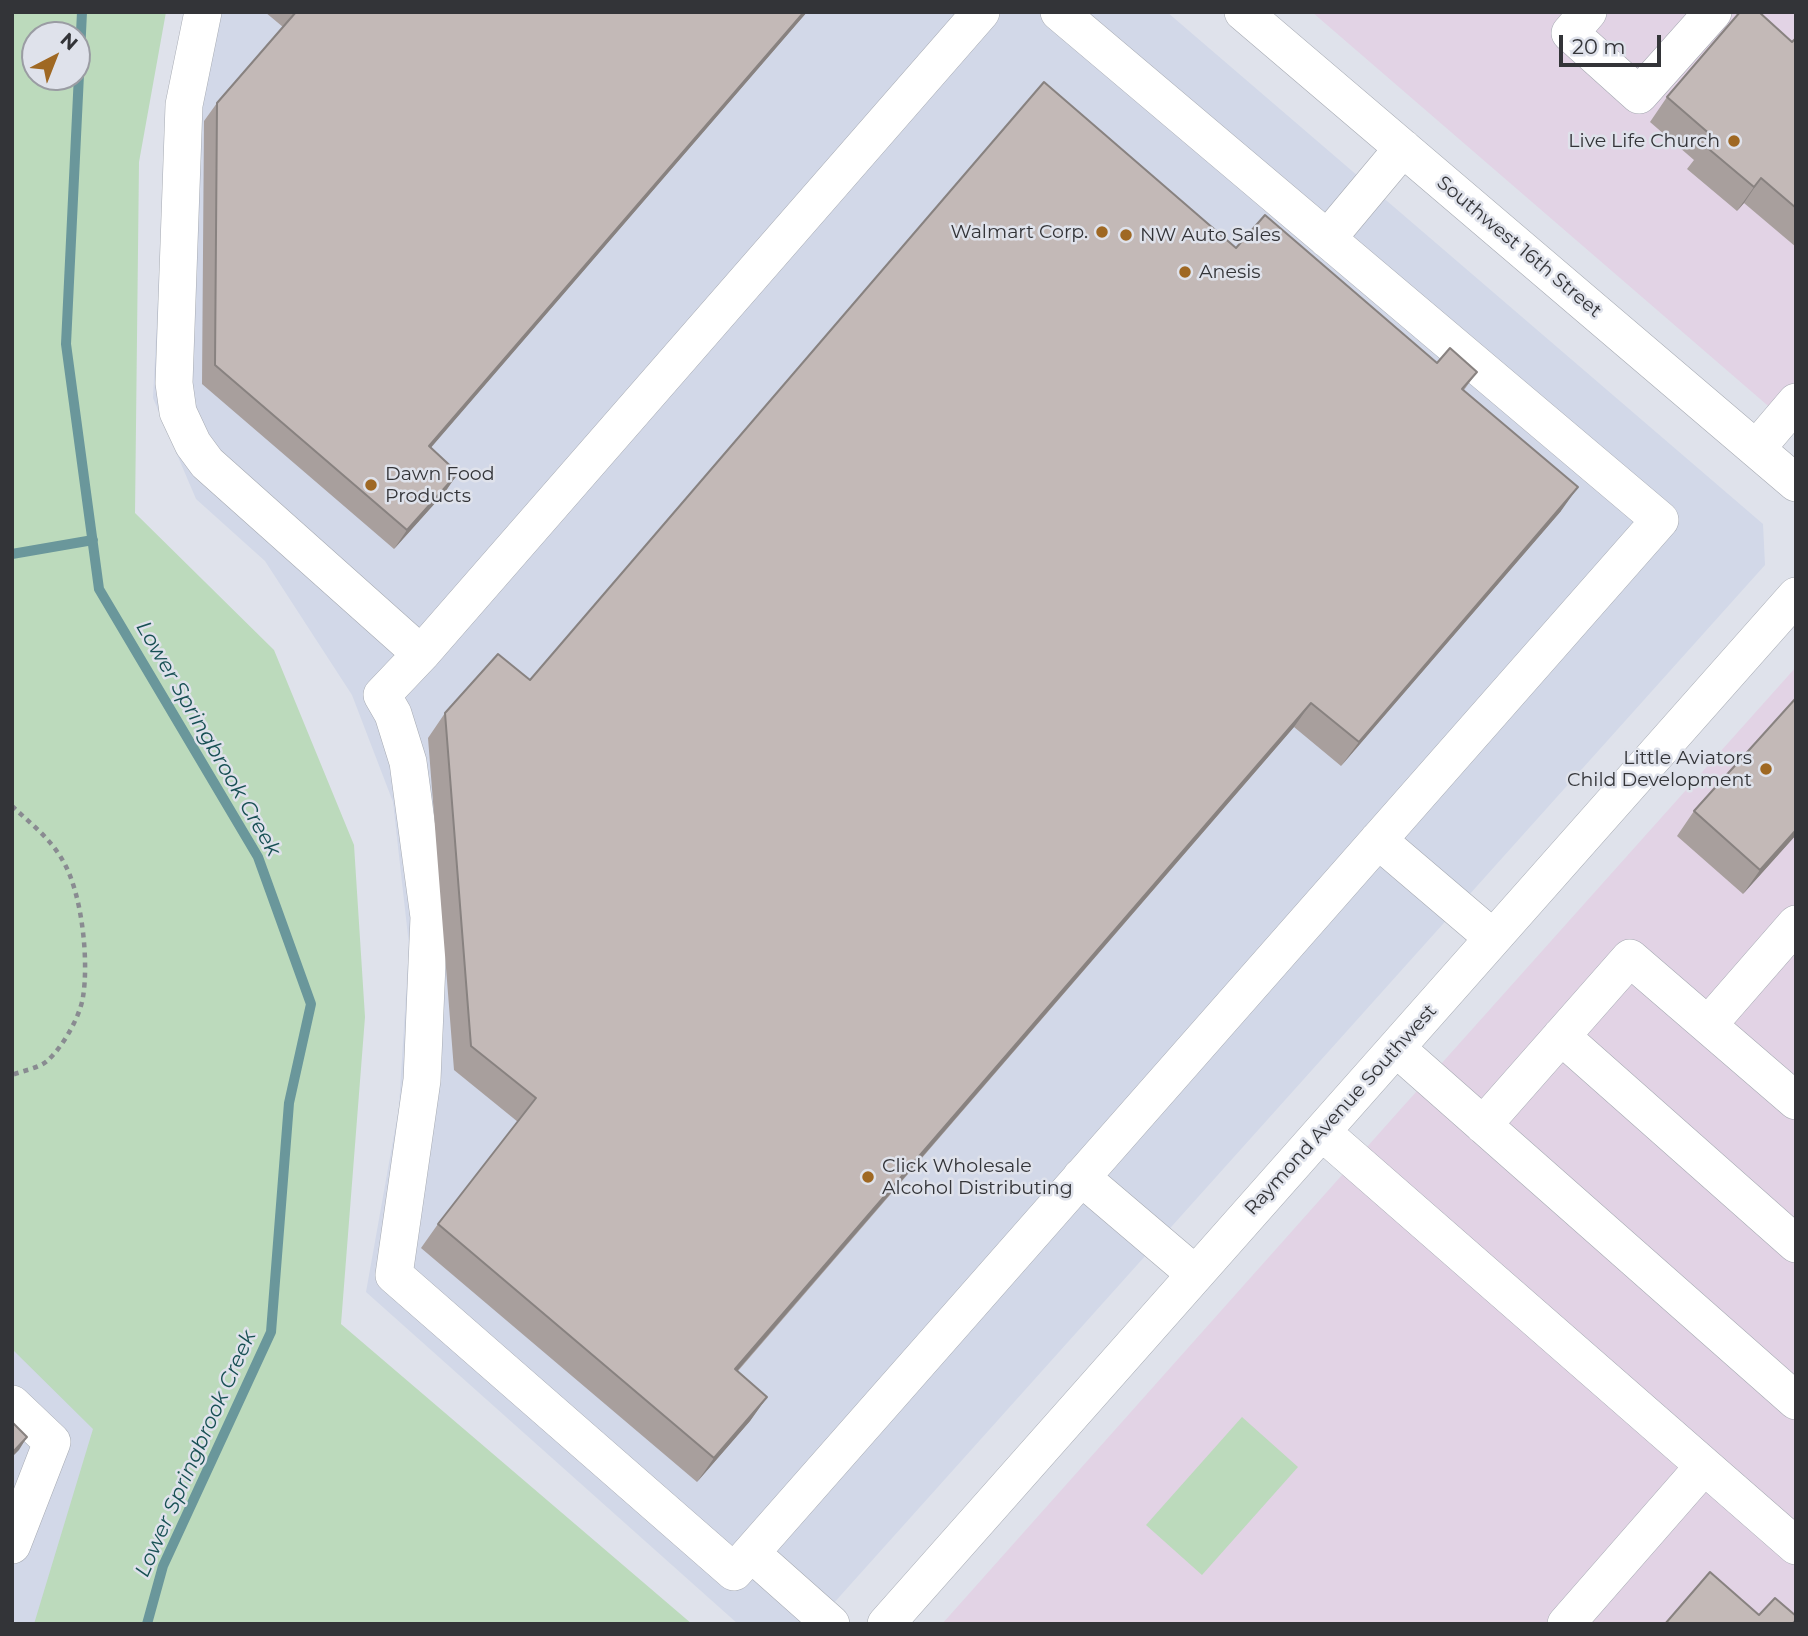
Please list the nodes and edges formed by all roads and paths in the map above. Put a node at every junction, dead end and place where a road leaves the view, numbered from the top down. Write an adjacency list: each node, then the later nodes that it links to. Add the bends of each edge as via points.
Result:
1 (203, 12): 13 (street, via 184,105 174,383 178,412 207,463)
2 (981, 12): 13 (street)
3 (1059, 12): 8 (street)
4 (1243, 12): 7 (street, Southwest 16th Street)
5 (1588, 12): 6 (street, via 1570,33 1639,95)
6 (1713, 12)
7 (1403, 148): 8 (street); 10 (street, Southwest 16th Street)
8 (1327, 239): 15 (street, via 1660,520)
9 (1796, 402): 10 (street)
10 (1756, 449): 11 (street, Southwest 16th Street)
11 (1796, 482)
12 (1796, 596): 17 (street, Raymond Avenue Southwest)
13 (421, 654): 33 (street, via 382,695 408,762 429,917 422,1080 394,1275 734,1572)
14 (12, 806): 21 (path, via 42,833 63,861 77,895 84,947 83,998 71,1030 46,1062)
15 (1378, 840): 17 (street); 25 (street)
16 (1796, 925): 18 (street)
17 (1493, 938): 20 (street, Raymond Avenue Southwest)
18 (1708, 1025): 19 (street, via 1630,958); 22 (street)
19 (1561, 1036): 23 (street); 26 (street)
20 (1396, 1048): 23 (street); 24 (street, Raymond Avenue Southwest)
21 (12, 1075)
22 (1791, 1087)
23 (1483, 1125): 28 (street)
24 (1322, 1132): 27 (street, Raymond Avenue Southwest); 30 (street)
25 (1081, 1177): 27 (street); 33 (street)
26 (1796, 1244)
27 (1195, 1274): 35 (street, Raymond Avenue Southwest)
28 (1796, 1401)
29 (12, 1404): 31 (street, via 52,1442)
30 (1704, 1465): 32 (street); 36 (street)
31 (12, 1545)
32 (1796, 1546)
33 (751, 1553): 34 (street)
34 (831, 1624)
35 (886, 1624)
36 (1566, 1624)

